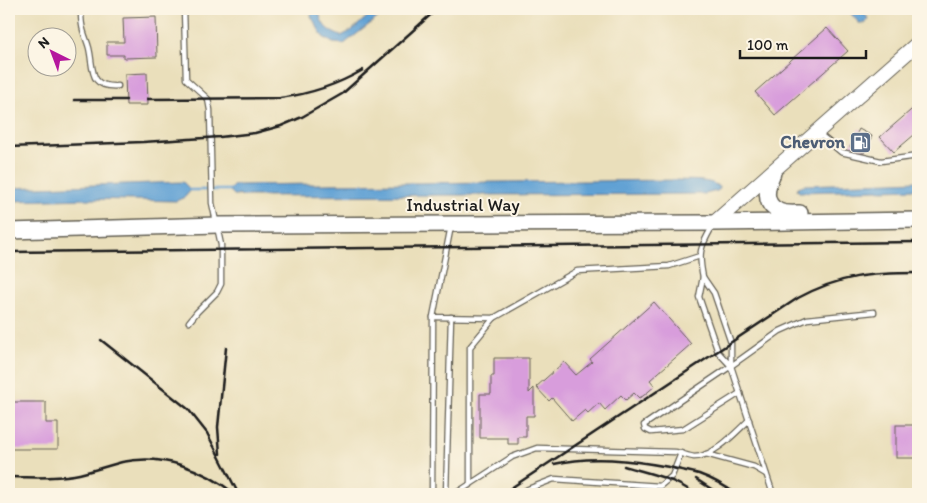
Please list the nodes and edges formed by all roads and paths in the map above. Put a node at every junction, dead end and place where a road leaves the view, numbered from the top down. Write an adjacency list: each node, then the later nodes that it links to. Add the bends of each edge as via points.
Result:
1 (81, 9): 4 (lane, via 93,74 102,85)
2 (184, 9): 12 (lane, via 186,79 208,99 210,110 212,203)
3 (917, 47): 5 (main road)
4 (118, 86)
5 (818, 133): 6 (lane, via 841,152 881,161); 7 (main road)
6 (918, 156)
7 (773, 172): 9 (main road, via 766,190 775,209 809,214); 10 (main road)
8 (918, 220): 9 (main road, Industrial Way)
9 (818, 222): 10 (main road, Industrial Way)
10 (714, 223): 11 (main road, Industrial Way); 14 (lane, via 702,244)
11 (451, 224): 12 (main road, Industrial Way); 17 (lane)
12 (218, 225): 13 (main road, Industrial Way); 20 (lane, via 221,284)
13 (9, 231)
14 (700, 256): 15 (lane); 19 (lane, via 669,266 576,271)
15 (703, 277): 21 (lane, via 714,293 731,343); 21 (lane, via 699,297 718,352)
16 (874, 312): 21 (lane, via 808,319 780,331)
17 (433, 317): 18 (lane); 28 (lane)
18 (451, 317): 19 (lane); 29 (lane)
19 (494, 318): 27 (lane, via 470,347)
20 (188, 322)
21 (731, 366): 22 (lane); 22 (lane, via 644,425 645,429 651,432 683,429)
22 (740, 393): 23 (lane)
23 (749, 420): 25 (lane); 26 (lane)
24 (681, 453): 25 (lane, via 695,457); 27 (lane, via 537,448 512,457); 31 (lane, via 672,476 660,486 554,479)
25 (706, 454): 26 (lane)
26 (766, 474): 32 (lane)
27 (470, 485): 30 (lane)
28 (432, 494)
29 (446, 494)
30 (455, 494)
31 (520, 494)
32 (773, 494)

